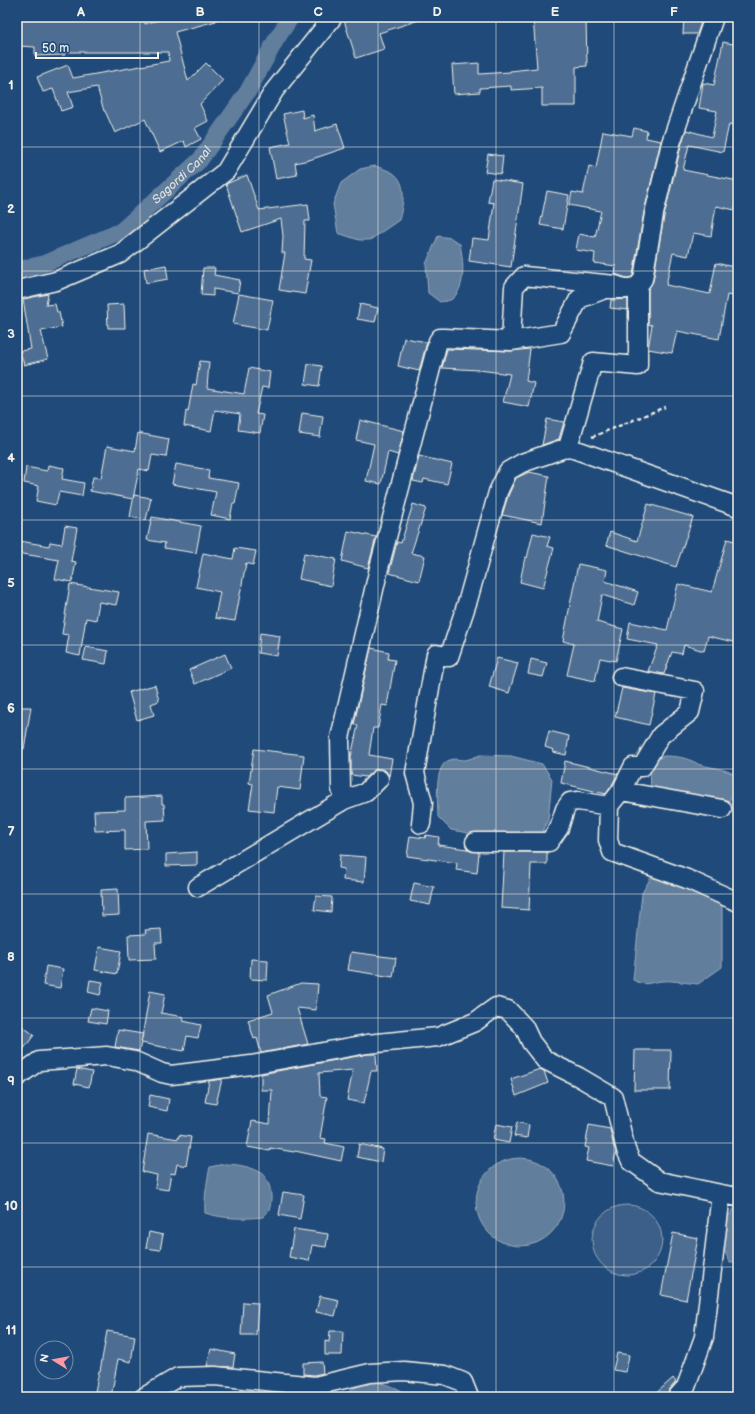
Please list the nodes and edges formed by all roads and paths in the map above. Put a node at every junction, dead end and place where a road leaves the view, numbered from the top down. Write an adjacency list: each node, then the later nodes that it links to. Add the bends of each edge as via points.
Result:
1 (333, 17): 4 (street, via 274,91 226,172 120,254 56,281)
2 (714, 17): 3 (street, via 671,143 654,214 643,280)
3 (632, 288): 5 (street, via 605,289 580,299 561,333); 5 (street, via 524,276 514,287); 7 (street, via 638,366 593,362)
4 (17, 290)
5 (511, 341): 12 (street, via 444,338 438,341 379,568 340,738 341,789)
6 (665, 407): 7 (path)
7 (568, 447): 8 (street); 15 (street, via 522,463 508,471 498,492 449,657 436,654 415,774 423,803)
8 (738, 507)
9 (621, 677): 11 (street, via 695,691 690,712 661,735 642,766 633,767)
10 (379, 779): 12 (street, via 366,792)
11 (621, 791): 13 (street); 14 (street)
12 (344, 800): 17 (street)
13 (609, 806): 16 (street, via 570,802 565,808 559,828 549,842); 18 (street, via 608,840 612,852 687,879)
14 (722, 809)
15 (421, 824)
16 (475, 842)
17 (198, 887)
18 (738, 902)
19 (17, 1077): 20 (street, via 39,1061 107,1056 135,1061 171,1075 251,1065 367,1044 438,1037 476,1022 496,1007 508,1010 524,1027 531,1042 545,1060 613,1097 626,1150 631,1160 660,1180)
20 (729, 1196): 23 (street, via 704,1337 686,1387)
21 (144, 1397): 22 (street, via 178,1377 215,1376 315,1386 370,1373 404,1371 444,1375 463,1382)
22 (469, 1397)
23 (677, 1397)

